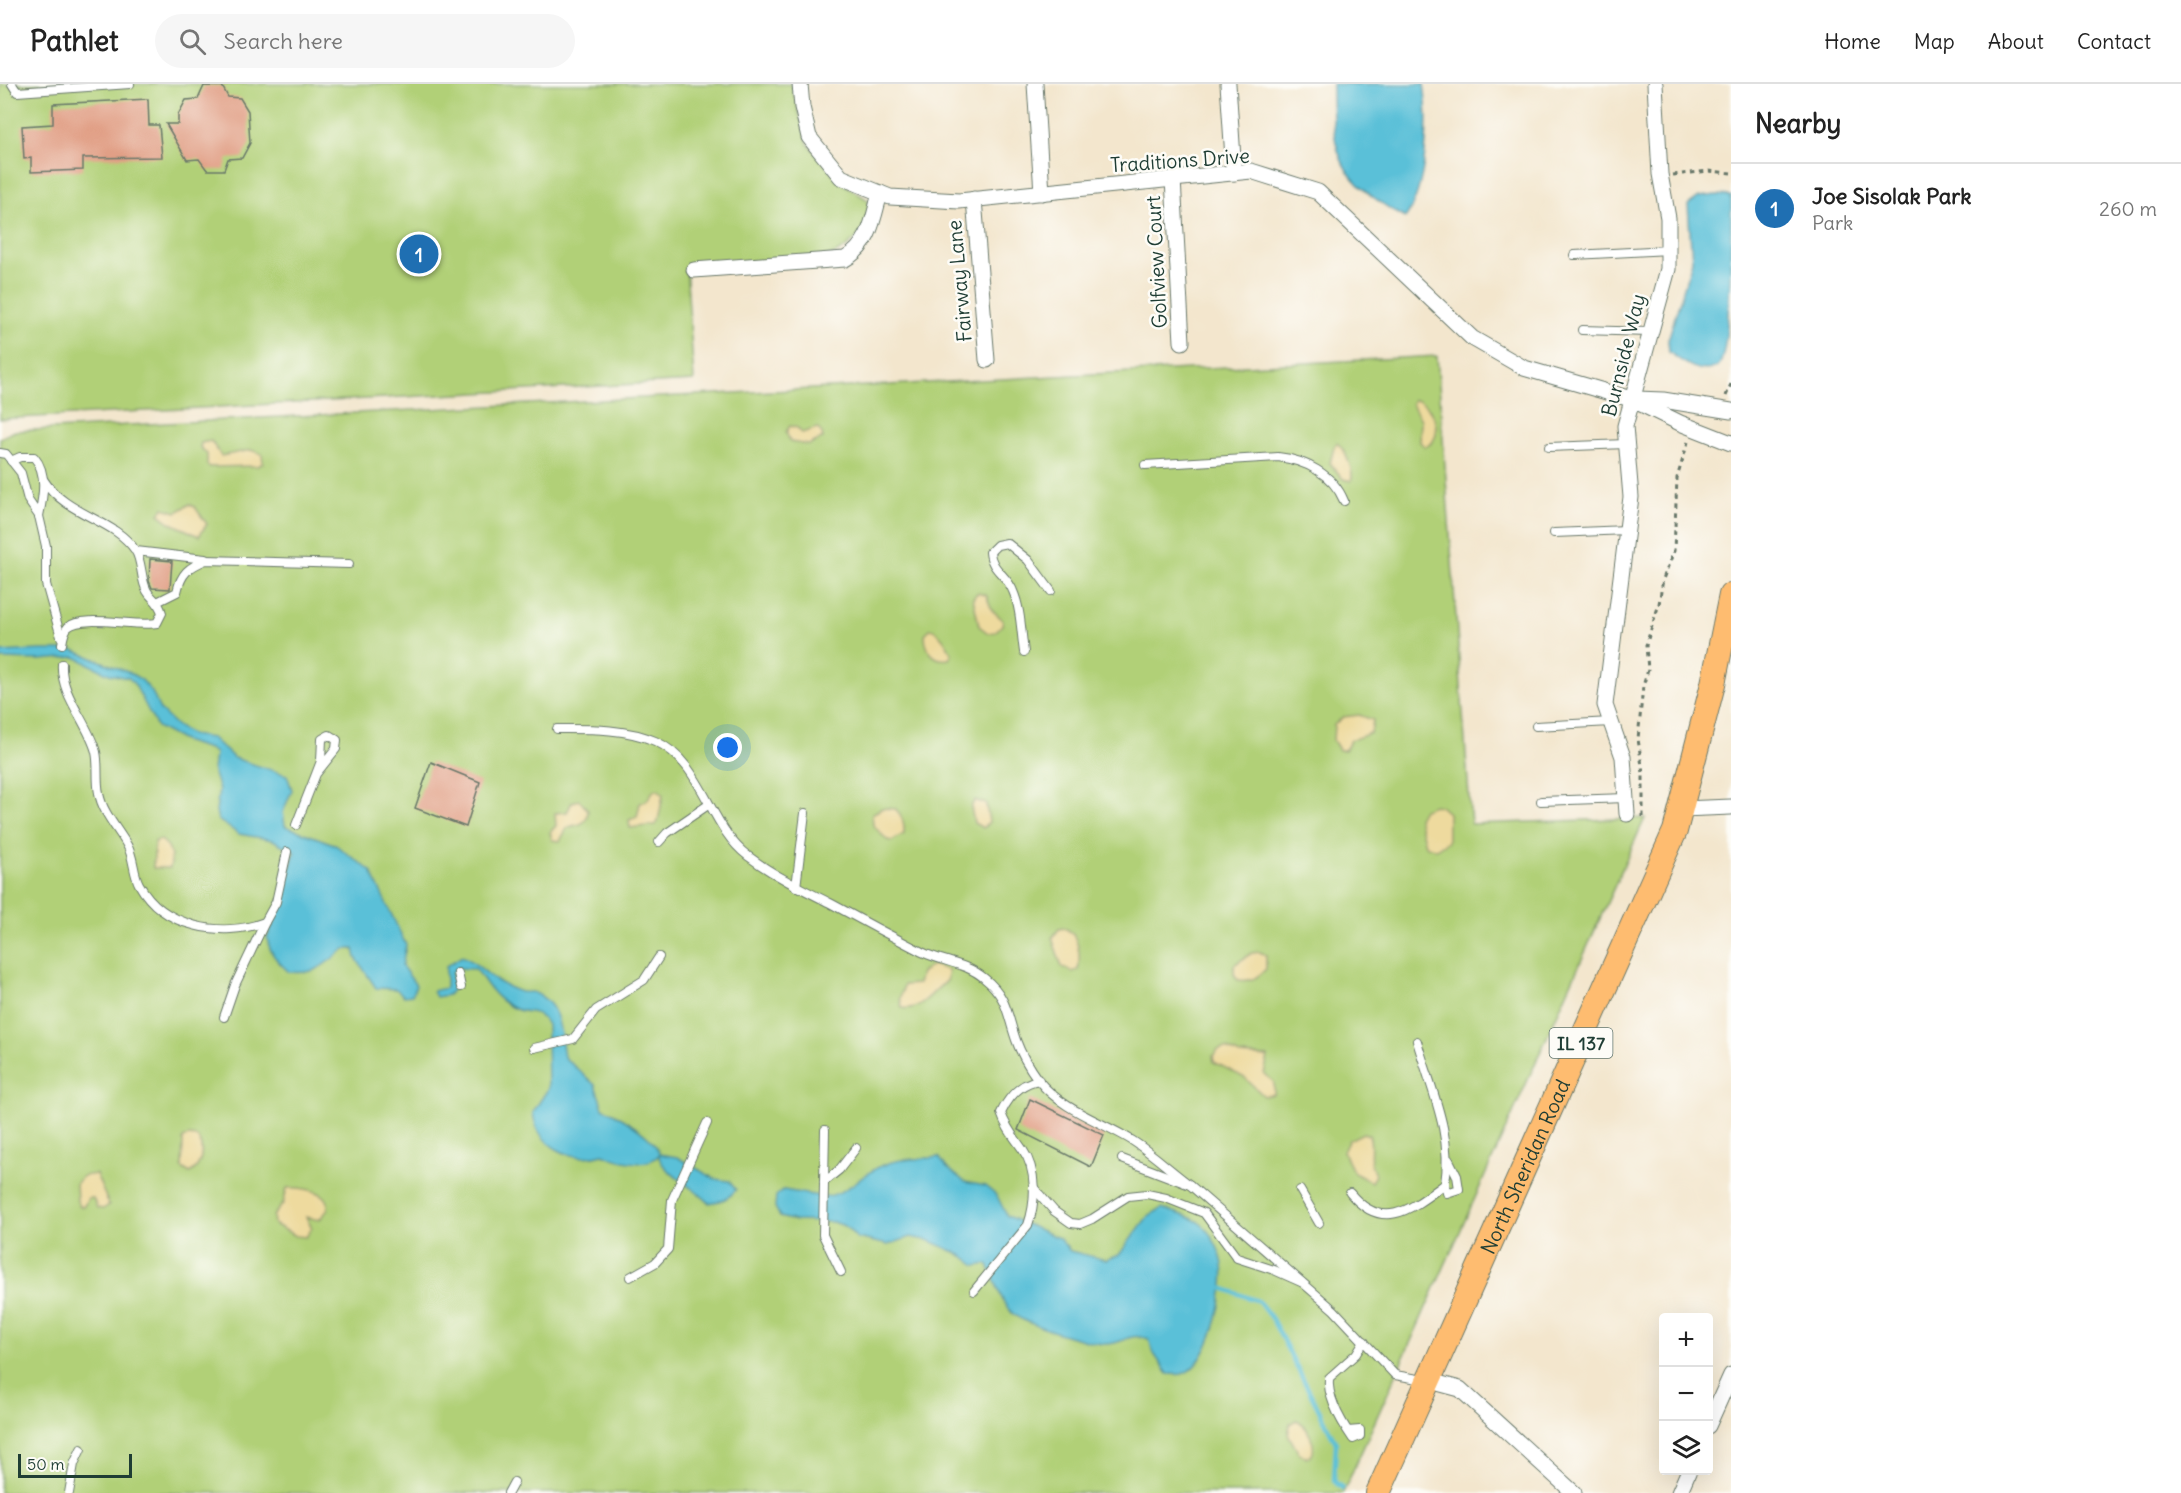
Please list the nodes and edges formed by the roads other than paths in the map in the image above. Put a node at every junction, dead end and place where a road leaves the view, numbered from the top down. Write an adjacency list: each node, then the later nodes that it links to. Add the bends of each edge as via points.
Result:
1 (12, 84): 2 (lane, via 17,92)
2 (130, 84)
3 (800, 84): 10 (street, Traditions Drive, via 809,137 841,177)
4 (1035, 84): 9 (street)
5 (1228, 84): 7 (street)
6 (1654, 84): 12 (street, Burnside Way)
7 (1234, 173): 8 (street, Traditions Drive); 19 (street, Traditions Drive, via 1251,171 1318,192 1472,338 1524,368)
8 (1173, 179): 9 (street, Traditions Drive); 17 (street, Golfview Court)
9 (1042, 192): 11 (street, Traditions Drive)
10 (880, 193): 11 (street, Traditions Drive, via 890,197); 14 (street, via 867,239 845,259)
11 (974, 199): 18 (street, Fairway Lane)
12 (1669, 250): 13 (lane); 16 (street, Burnside Way, via 1668,269)
13 (1574, 255)
14 (694, 270)
15 (1582, 330): 16 (lane)
16 (1649, 332): 19 (street, Burnside Way)
17 (1182, 342)
18 (987, 360)
19 (1631, 399): 20 (street, Traditions Drive); 21 (street, Traditions Drive); 22 (street, Burnside Way)
20 (1731, 411)
21 (1731, 442)
22 (1626, 444): 23 (lane); 30 (street, Burnside Way, via 1631,496)
23 (1549, 447)
24 (0, 453): 25 (lane)
25 (11, 461): 27 (lane, via 34,457); 29 (lane, via 21,473 28,500)
26 (1145, 465): 28 (lane, via 1296,459 1325,475 1339,489)
27 (43, 479): 29 (lane); 32 (lane, via 52,494 106,527)
28 (1344, 501)
29 (39, 516): 37 (lane, via 46,546 46,584 62,644 66,629 74,622 157,623 162,613)
30 (1627, 530): 31 (lane); 40 (street, Burnside Way, via 1605,705)
31 (1554, 533)
32 (136, 551): 33 (lane); 37 (lane, via 147,591)
33 (206, 560): 34 (lane); 37 (lane, via 190,566 180,578 177,591)
34 (349, 564)
35 (1051, 591): 38 (lane, via 1028,560 1007,543 990,552 991,563 1012,588 1017,601)
36 (1731, 595): 48 (main road, North Sheridan Road / IL 137)
37 (159, 601)
38 (1024, 652)
39 (62, 664): 55 (lane, via 61,677 97,754 99,795 129,848 139,884 172,917 202,928 226,931)
40 (1611, 722): 41 (lane); 44 (street, Burnside Way, via 1623,757)
41 (1536, 726)
42 (557, 729): 46 (lane, via 628,734 655,741 688,768)
43 (316, 774): 43 (lane, via 336,749 337,740 329,735 322,739); 51 (lane)
44 (1626, 798): 45 (lane); 50 (street, Burnside Way)
45 (1541, 801)
46 (708, 805): 52 (lane); 54 (lane, via 732,842)
47 (1731, 807): 48 (street)
48 (1683, 809): 81 (main road, North Sheridan Road / IL 137)
49 (805, 813): 54 (lane)
50 (1627, 814)
51 (296, 825)
52 (659, 842)
53 (288, 852): 55 (lane, via 276,902)
54 (796, 887): 62 (lane, via 925,953 973,969 987,979 1010,1012 1016,1039)
55 (264, 922): 59 (lane)
56 (659, 957): 61 (lane, via 644,980 596,1010 573,1039)
57 (458, 973): 58 (lane)
58 (461, 987)
59 (224, 1017)
60 (1417, 1041): 66 (lane, via 1445,1130)
61 (534, 1048)
62 (1039, 1080): 70 (lane, via 1062,1104 1133,1142); 71 (lane, via 1018,1089 1007,1099 1001,1113 1006,1129 1032,1166)
63 (707, 1123): 76 (lane, via 672,1200 668,1249)
64 (825, 1130): 68 (lane)
65 (856, 1148): 68 (lane)
66 (1449, 1158): 69 (lane); 69 (lane, via 1459,1189 1447,1193)
67 (1122, 1159): 70 (lane)
68 (824, 1182): 75 (lane, via 823,1235)
69 (1445, 1184): 73 (lane, via 1401,1213 1381,1215 1359,1204)
70 (1190, 1185): 77 (lane)
71 (1033, 1186): 77 (lane, via 1054,1211 1071,1223 1080,1224 1128,1196 1166,1198 1204,1213 1237,1258); 78 (lane, via 1028,1225)
72 (1300, 1190): 74 (lane)
73 (1350, 1192)
74 (1319, 1224)
75 (841, 1272)
76 (630, 1277)
77 (1304, 1283): 79 (lane)
78 (974, 1291)
79 (1364, 1341): 81 (lane, via 1395,1375); 83 (lane, via 1356,1354 1329,1378 1328,1389)
80 (1731, 1375): 82 (street)
81 (1430, 1381): 89 (main road, North Sheridan Road / IL 137); 90 (street, via 1460,1389)
82 (1710, 1421)
83 (1348, 1431)
84 (81, 1449): 87 (lane)
85 (1687, 1475): 91 (street)
86 (514, 1482): 88 (lane)
87 (69, 1493)
88 (508, 1493)
89 (1378, 1493)
90 (1574, 1493)
91 (1679, 1493)

